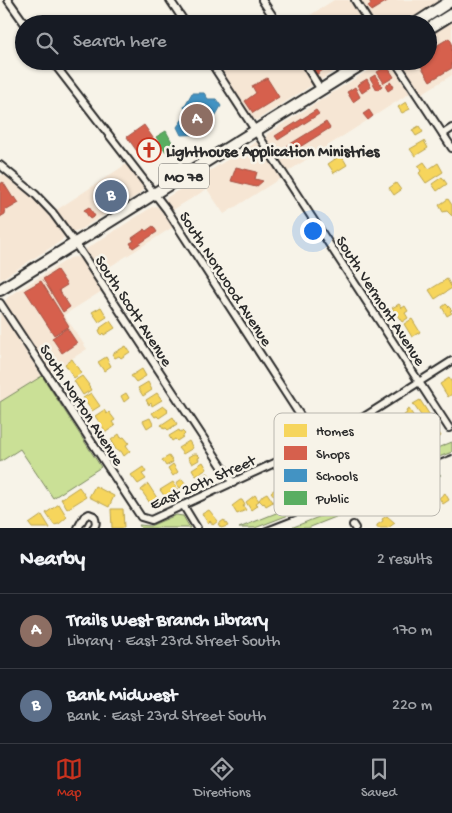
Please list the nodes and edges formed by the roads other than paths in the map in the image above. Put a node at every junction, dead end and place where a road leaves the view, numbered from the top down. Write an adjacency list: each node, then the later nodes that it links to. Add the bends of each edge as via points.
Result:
1 (8, 0): 7 (street)
2 (170, 0): 8 (street)
3 (262, 0): 9 (street)
4 (355, 0): 10 (street)
5 (452, 0): 11 (main road)
6 (452, 14): 12 (main road)
7 (19, 15)
8 (180, 15)
9 (272, 15)
10 (364, 15)
11 (429, 15)
12 (437, 23)
13 (59, 70): 24 (street, South Norwood Avenue)
14 (216, 70): 20 (street, South Vermont Avenue)
15 (308, 70): 18 (street)
16 (353, 70): 18 (main road, MO 78)
17 (401, 70): 21 (street)
18 (321, 90): 20 (main road, MO 78)
19 (452, 128): 21 (street)
20 (256, 132): 24 (main road, MO 78); 29 (street, South Vermont Avenue)
21 (443, 134): 22 (street)
22 (452, 148)
23 (0, 165): 25 (street, South Scott Avenue, via 35,194)
24 (154, 194): 25 (main road, MO 78); 30 (street, South Norwood Avenue)
25 (75, 243): 26 (main road, MO 78); 36 (street, South Scott Avenue)
26 (0, 290)
27 (0, 303): 38 (street, South Norton Avenue)
28 (452, 361): 29 (street, East 20th Street)
29 (419, 381): 31 (street, East 20th Street); 32 (street, South Vermont Avenue)
30 (299, 413)
31 (370, 413)
32 (439, 413)
33 (440, 414): 34 (street, South Vermont Avenue)
34 (449, 428)
35 (274, 463): 36 (street, East 20th Street)
36 (233, 482): 37 (street, East 20th Street)
37 (183, 505): 38 (street, East 20th Street, via 151,520); 41 (street)
38 (145, 519)
39 (81, 528): 40 (street, via 88,514 96,520)
40 (93, 528)
41 (197, 528)

